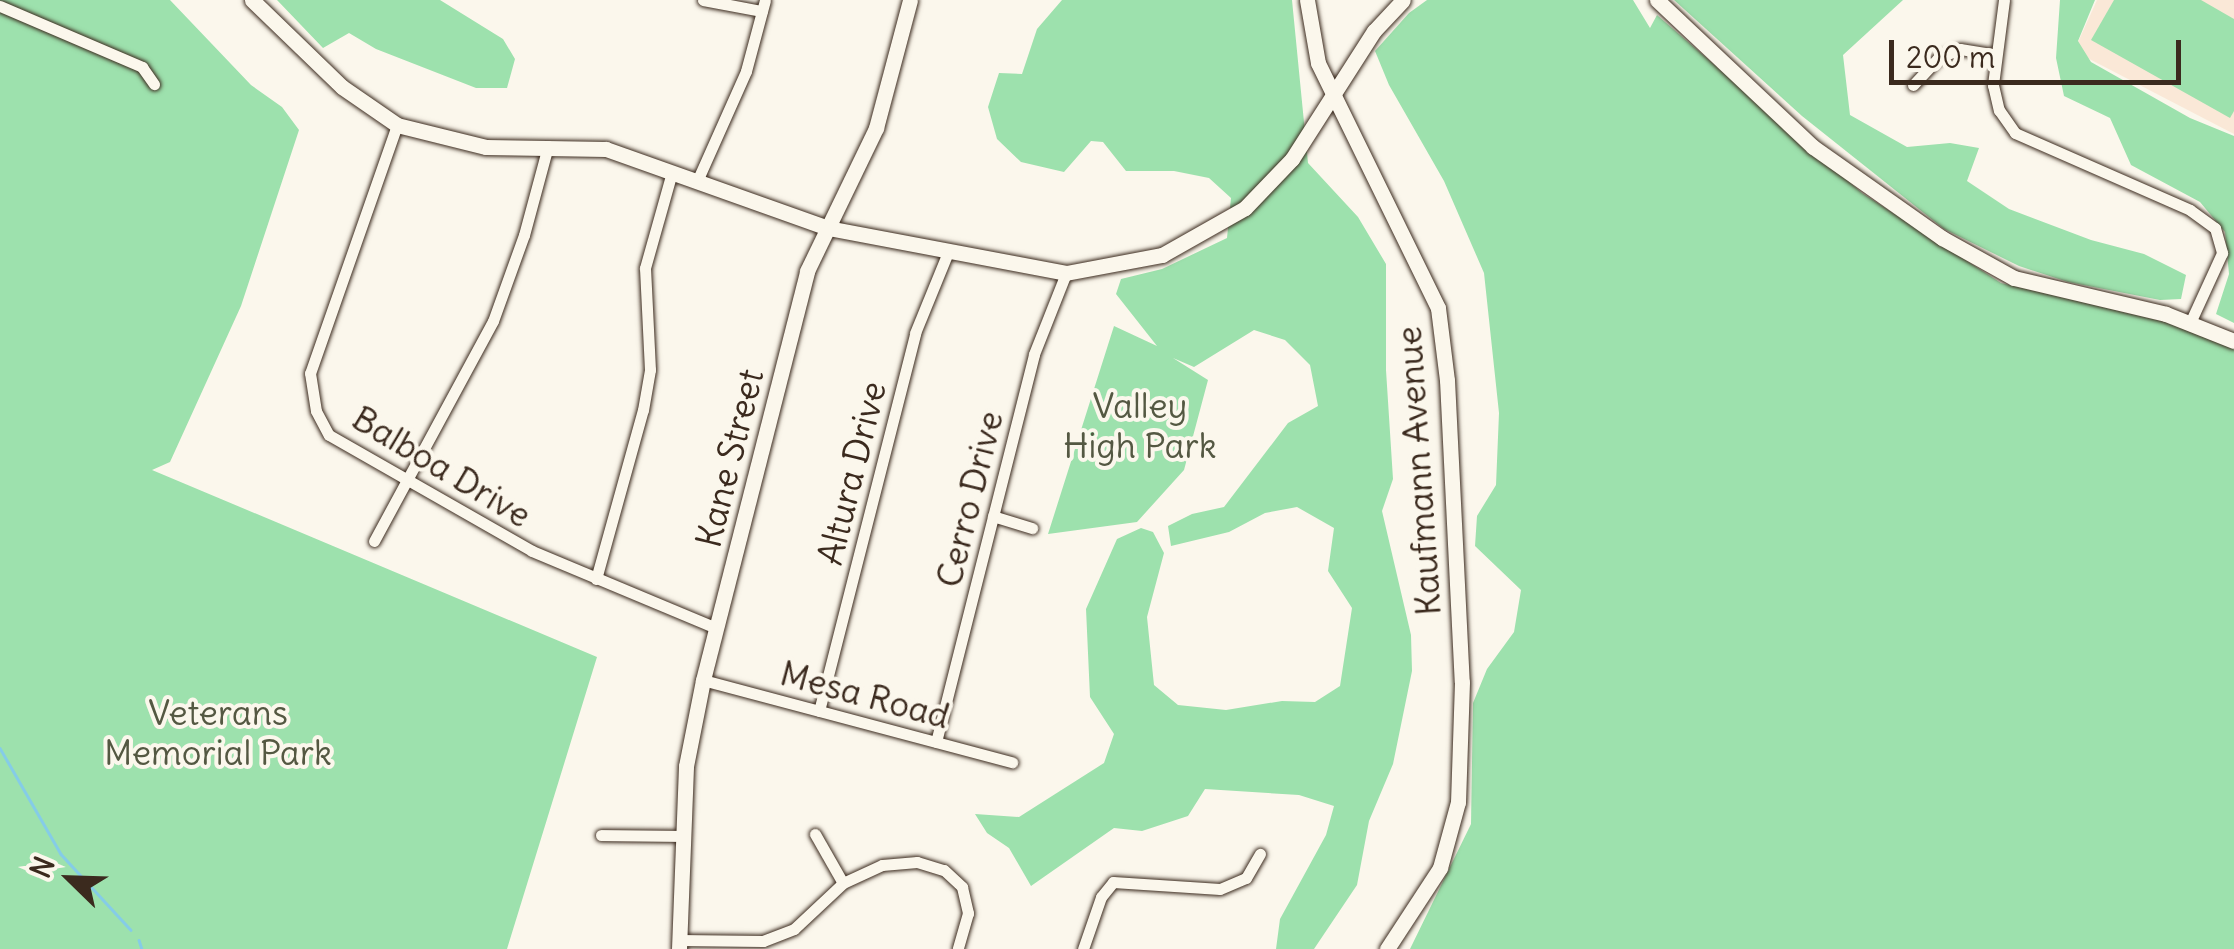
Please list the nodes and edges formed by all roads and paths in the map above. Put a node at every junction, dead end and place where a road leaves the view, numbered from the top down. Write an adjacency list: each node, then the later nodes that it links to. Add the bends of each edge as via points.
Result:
1 (252, 0): 14 (street, via 342,87)
2 (703, 0): 8 (street)
3 (910, 0): 18 (street, Kane Street, via 876,128)
4 (1307, 0): 13 (street, Kaufmann Avenue, via 1318,64)
5 (1403, 0): 13 (street)
6 (1657, 0): 21 (street, via 1813,148 1942,238 2014,278)
7 (2004, 0): 10 (street)
8 (763, 5): 17 (street, via 746,71)
9 (0, 6): 11 (street, via 142,66)
10 (1996, 55): 12 (street, via 1960,50 1938,58); 21 (street, via 1999,110 2015,133 2190,210 2215,228 2222,252)
11 (154, 84)
12 (1913, 85)
13 (1334, 92): 20 (street, via 1292,160 1245,208 1162,255); 41 (street, Kaufmann Avenue, via 1438,308 1446,380 1462,682 1458,802 1440,868)
14 (398, 125): 15 (street, via 486,147); 23 (street, Balboa Drive, via 310,372 316,411 329,435)
15 (548, 146): 16 (street, via 606,149); 23 (street, via 493,321)
16 (672, 172): 17 (street); 27 (street, via 646,268 650,370)
17 (698, 179): 18 (street)
18 (828, 228): 19 (street); 28 (street, Kane Street, via 807,271)
19 (948, 252): 20 (street); 30 (street, Altura Drive, via 915,333)
20 (1066, 273): 24 (street, Cerro Drive, via 1034,354)
21 (2190, 324): 22 (street)
22 (2234, 341)
23 (406, 478): 26 (street); 27 (street, Balboa Drive, via 532,552)
24 (992, 516): 25 (street); 31 (street, Cerro Drive)
25 (1032, 528)
26 (374, 541)
27 (596, 579): 28 (street, Balboa Drive)
28 (716, 628): 29 (street, Kane Street)
29 (703, 680): 30 (street, Mesa Road); 35 (street, Kane Street)
30 (819, 711): 31 (street, Mesa Road)
31 (936, 742): 32 (street, Mesa Road)
32 (1012, 762)
33 (815, 834): 37 (street)
34 (602, 835): 35 (street)
35 (680, 836): 38 (street, Kane Street)
36 (1260, 854): 40 (street, via 1246,878 1220,889 1113,882)
37 (843, 883): 38 (street, via 794,928 763,942); 39 (street, via 882,865 917,862 944,870 962,888 968,913)
38 (679, 945)
39 (958, 949)
40 (1083, 949)
41 (1387, 949)

